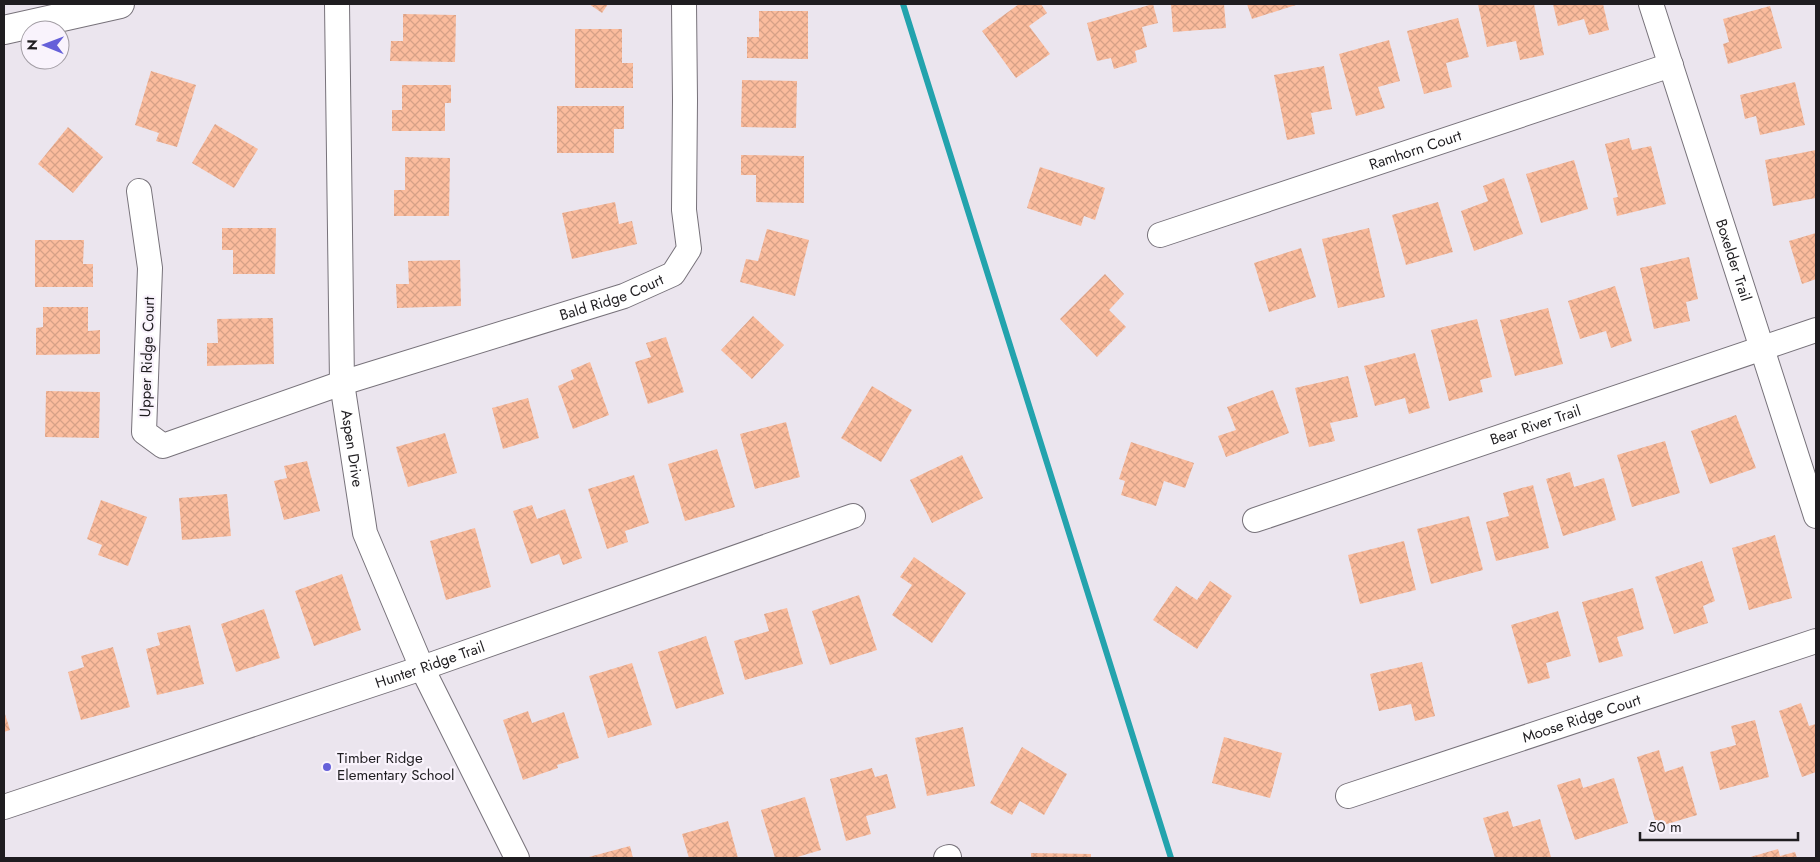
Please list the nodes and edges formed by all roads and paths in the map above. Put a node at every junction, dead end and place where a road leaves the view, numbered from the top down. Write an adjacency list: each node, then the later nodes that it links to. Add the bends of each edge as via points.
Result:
1 (120, 4): 5 (main road)
2 (337, 4): 11 (street, Aspen Drive)
3 (684, 4): 11 (street, Bald Ridge Court, via 684,210 689,249 673,274 624,296)
4 (1652, 4): 6 (street, Boxelder Trail)
5 (4, 30)
6 (1671, 66): 8 (street, Ramhorn Court); 10 (street, Boxelder Trail)
7 (139, 191): 11 (street, Upper Ridge Court, via 150,268 144,432 163,446)
8 (1160, 235)
9 (1816, 330): 10 (street, Bear River Trail)
10 (1762, 348): 13 (street, Boxelder Trail); 14 (street, Bear River Trail)
11 (342, 383): 16 (street, Aspen Drive, via 365,533)
12 (853, 516): 16 (street, Hunter Ridge Trail)
13 (1816, 516)
14 (1255, 520)
15 (1816, 641): 17 (street, Moose Ridge Court)
16 (422, 668): 18 (street, Hunter Ridge Trail); 19 (street, Aspen Drive)
17 (1348, 796)
18 (4, 807)
19 (508, 856)

